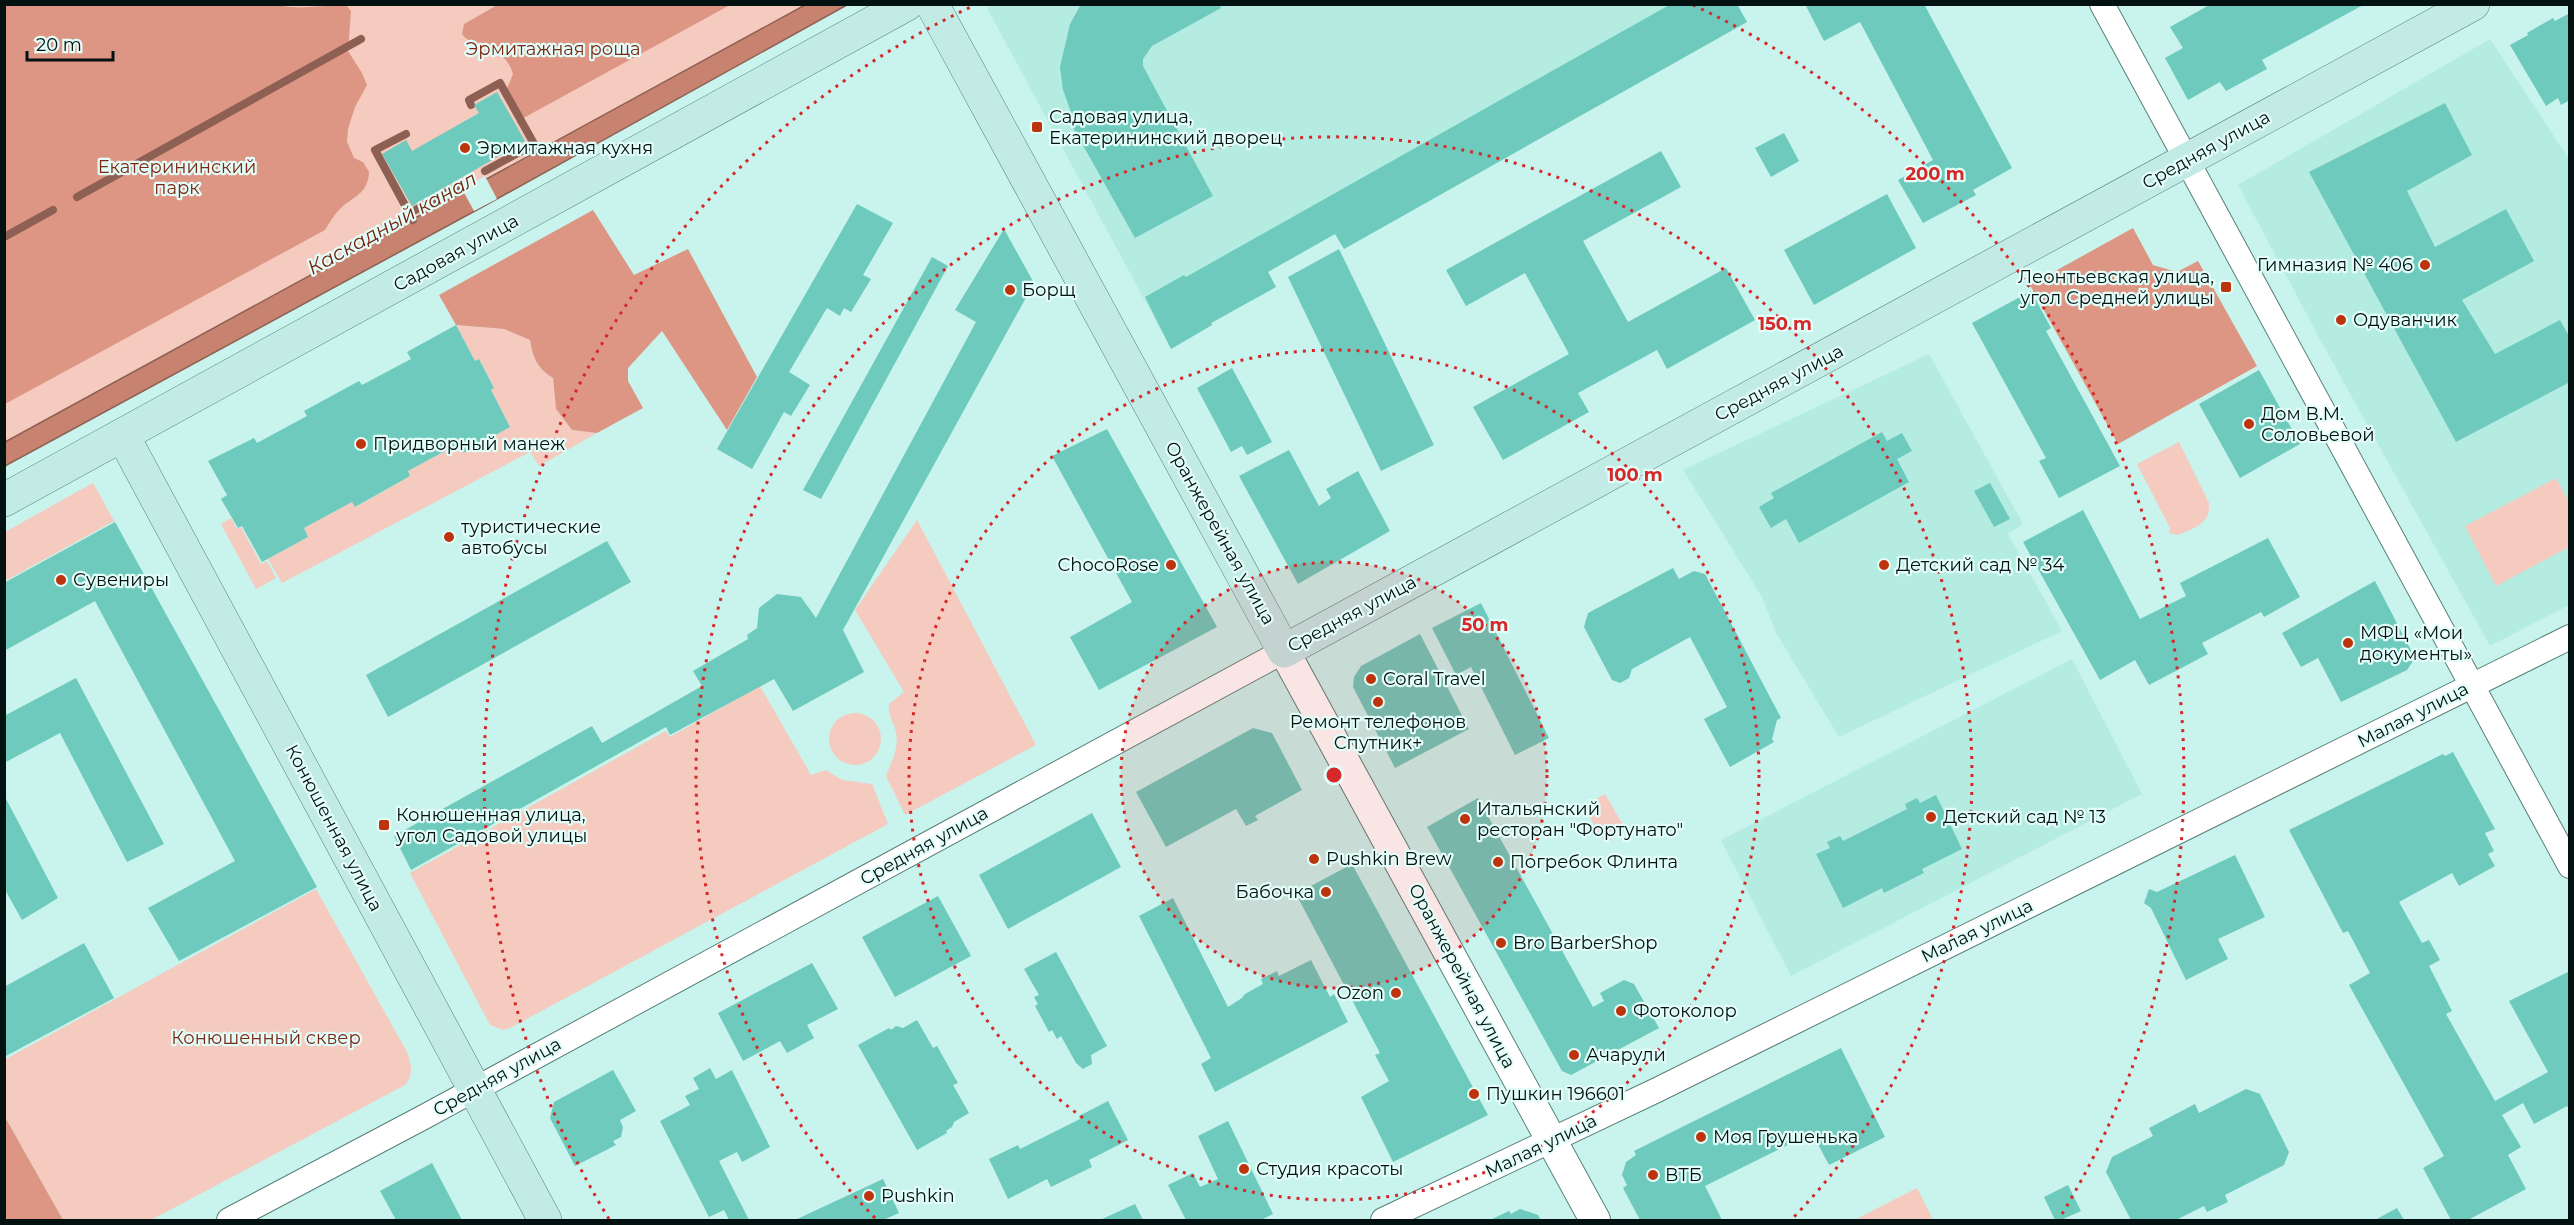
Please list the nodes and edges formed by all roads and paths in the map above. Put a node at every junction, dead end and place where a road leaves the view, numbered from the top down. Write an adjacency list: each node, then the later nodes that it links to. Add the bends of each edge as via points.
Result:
1 (907, 4): 6 (main road, Садовая улица)
2 (932, 4): 9 (main road, Оранжерейная улица)
3 (2102, 4): 5 (street)
4 (2473, 4): 5 (main road, Средняя улица)
5 (2187, 161): 9 (main road, Средняя улица); 10 (street)
6 (123, 436): 7 (main road, Садовая улица); 12 (main road, Конюшенная улица)
7 (4, 500)
8 (2570, 637): 10 (street, Малая улица)
9 (1284, 651): 12 (street, Средняя улица); 13 (street, Оранжерейная улица)
10 (2472, 685): 11 (street); 13 (street, Малая улица)
11 (2570, 866)
12 (474, 1090): 14 (street, Средняя улица); 15 (main road, Конюшенная улица)
13 (1551, 1141): 16 (street, Малая улица); 17 (street, Оранжерейная улица)
14 (229, 1221)
15 (545, 1221)
16 (1383, 1221)
17 (1595, 1221)

